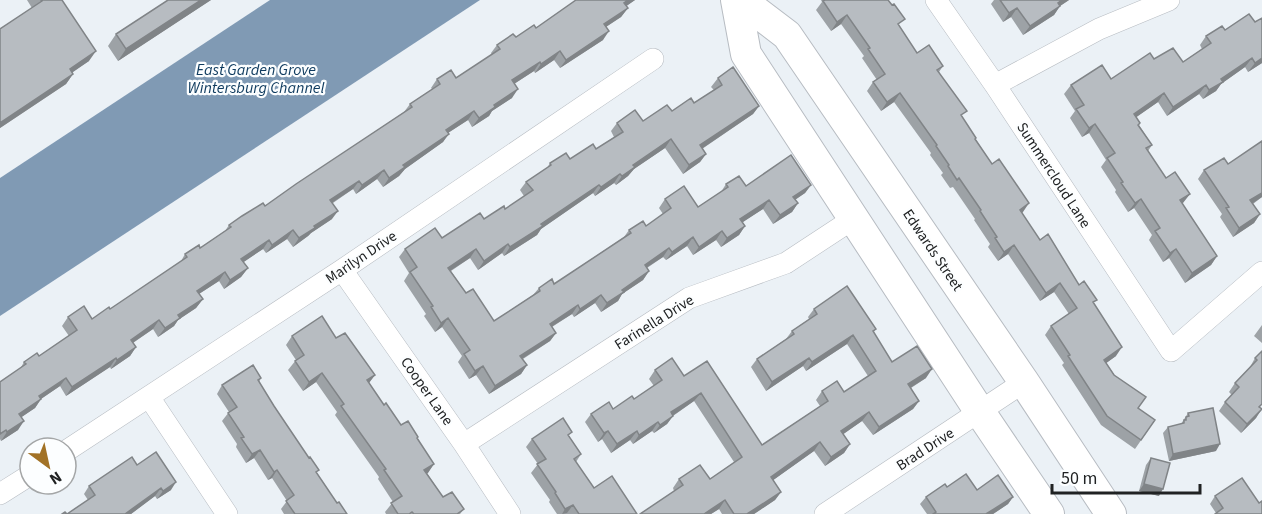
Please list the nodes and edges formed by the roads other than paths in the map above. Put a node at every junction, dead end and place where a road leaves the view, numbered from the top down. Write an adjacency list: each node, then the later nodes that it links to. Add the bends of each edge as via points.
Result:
1 (738, 0): 6 (main road, Edwards Street, via 747,54); 9 (main road, Edwards Street, via 787,35)
2 (936, 0): 5 (street, Summercloud Lane)
3 (1168, 0): 5 (street, via 1099,29)
4 (653, 59): 7 (street, Marilyn Drive)
5 (995, 85): 8 (street, Summercloud Lane, via 1171,351)
6 (853, 219): 11 (main road, Edwards Street); 13 (street, Farinella Drive, via 786,263 689,297)
7 (342, 270): 10 (street, Marilyn Drive); 13 (street, Cooper Lane)
8 (1262, 272)
9 (1024, 382): 11 (street, Brad Drive); 20 (main road, Edwards Street)
10 (149, 396): 12 (street, Marilyn Drive); 16 (street)
11 (980, 412): 18 (street, Brad Drive); 19 (main road, Edwards Street)
12 (78, 443)
13 (464, 444): 17 (street, Cooper Lane)
14 (18, 483): 15 (street)
15 (0, 494)
16 (228, 514)
17 (510, 514)
18 (825, 514)
19 (1049, 514)
20 (1111, 514)

